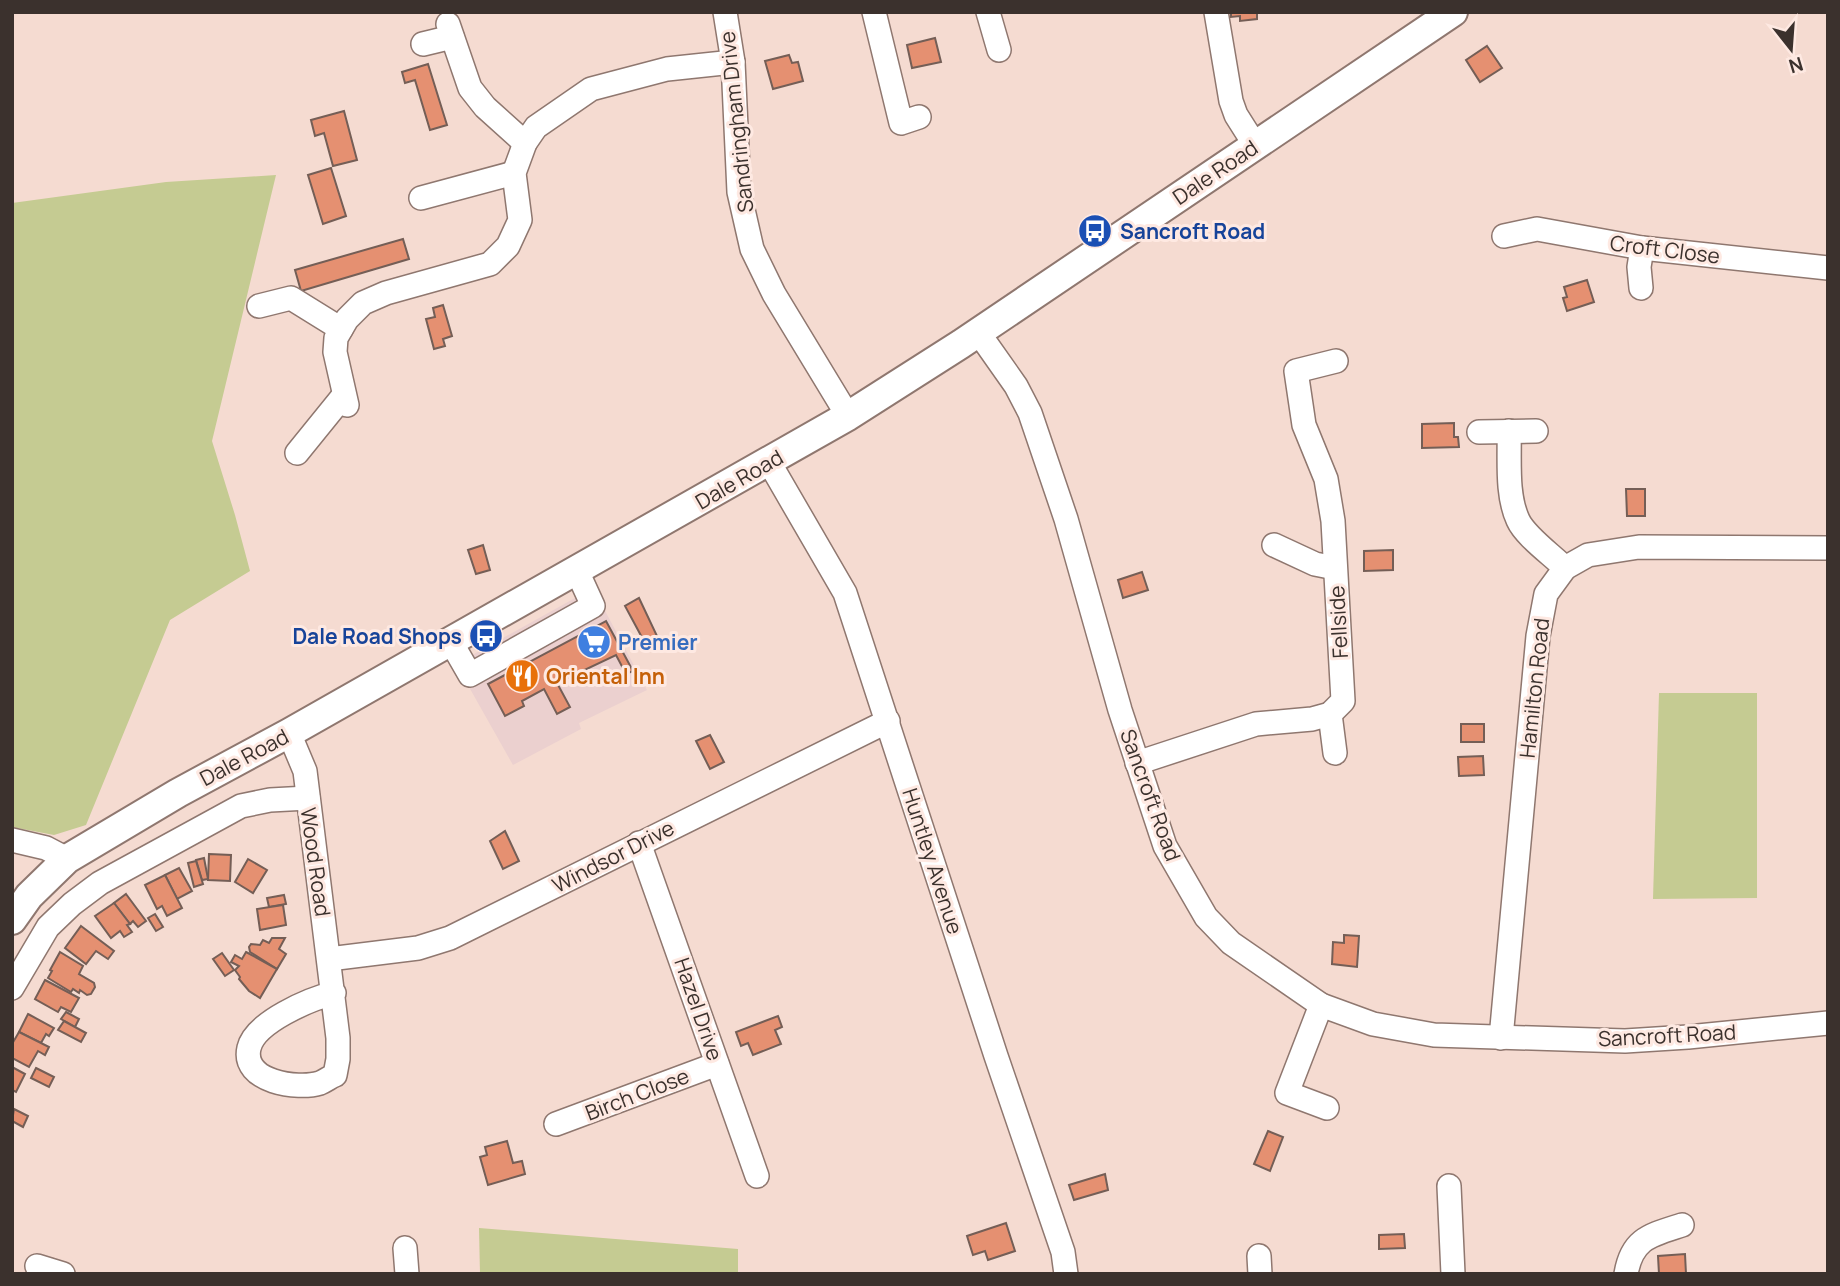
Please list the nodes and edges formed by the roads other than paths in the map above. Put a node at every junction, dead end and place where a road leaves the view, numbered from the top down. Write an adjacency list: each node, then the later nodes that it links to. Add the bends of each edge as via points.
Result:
1 (725, 12): 8 (street, Sandringham Drive)
2 (874, 12): 9 (street)
3 (988, 12): 7 (street)
4 (1216, 12): 11 (street, via 1231,101)
5 (1453, 12): 11 (main road, Dale Road)
6 (423, 44): 10 (street, via 450,31 470,88)
7 (999, 50)
8 (733, 62): 10 (street, via 667,68 591,89 536,127); 22 (street, Sandringham Drive, via 739,192 752,249)
9 (910, 120)
10 (524, 143): 12 (street)
11 (1255, 145): 20 (main road, Dale Road)
12 (514, 173): 13 (street); 19 (street, via 520,220 508,246 490,264 363,303)
13 (421, 198)
14 (1504, 236): 15 (street, Croft Close, via 1537,229)
15 (1642, 248): 16 (street, Croft Close); 17 (street)
16 (1828, 268)
17 (1642, 288)
18 (259, 306): 19 (street, via 291,298)
19 (341, 329): 26 (street, via 335,352 345,400)
20 (978, 332): 22 (main road, Dale Road); 38 (street, Sancroft Road, via 1030,413 1066,519)
21 (1336, 361): 30 (street, Fellside, via 1296,371 1304,425 1326,479)
22 (848, 416): 27 (main road, Dale Road)
23 (1536, 430): 24 (street)
24 (1509, 431): 25 (street); 31 (street, via 1517,519)
25 (1479, 432)
26 (297, 453)
27 (769, 462): 32 (main road, Dale Road); 35 (street, Huntley Avenue, via 845,593)
28 (1274, 545): 30 (street, via 1314,564)
29 (1828, 548): 31 (street, via 1639,547 1588,555)
30 (1335, 568): 34 (street, Fellside, via 1343,701)
31 (1565, 568): 49 (street, Hamilton Road, via 1546,594 1538,636)
32 (577, 571): 33 (main road, Dale Road); 33 (street, via 593,606 470,675)
33 (450, 642): 36 (main road, Dale Road)
34 (1330, 714): 37 (street); 38 (street, via 1256,724)
35 (888, 721): 41 (street, Windsor Drive); 60 (street, Huntley Avenue, via 1063,1252)
36 (289, 733): 39 (street, Wood Road, via 303,763); 42 (main road, Dale Road)
37 (1335, 753)
38 (1137, 764): 47 (street, Sancroft Road, via 1165,846 1206,917 1231,943)
39 (308, 798): 44 (street, Wood Road); 45 (street, Dale Road, via 241,806 100,883 48,927)
40 (12, 840): 42 (street)
41 (639, 843): 44 (street, Windsor Drive, via 450,938 418,948); 50 (street, Hazel Drive)
42 (67, 859): 43 (main road, Dale Road)
43 (12, 920)
44 (329, 959): 46 (street, Wood Road)
45 (12, 988)
46 (334, 993): 46 (street, Wood Road, via 335,1075 320,1083 294,1085 269,1081 259,1074 251,1065 248,1048 259,1031 310,999)
47 (1321, 1005): 49 (street, Sancroft Road, via 1398,1029); 51 (street, via 1287,1093)
48 (1828, 1023): 49 (street, Sancroft Road, via 1625,1041)
49 (1502, 1038)
50 (718, 1064): 52 (street, Birch Close); 53 (street, Hazel Drive)
51 (1327, 1108)
52 (556, 1124)
53 (757, 1175)
54 (1449, 1186): 61 (street)
55 (1682, 1225): 62 (street, via 1638,1243)
56 (405, 1248): 59 (street)
57 (37, 1266): 58 (street)
58 (63, 1274)
59 (407, 1274)
60 (1066, 1274)
61 (1453, 1274)
62 (1626, 1274)

